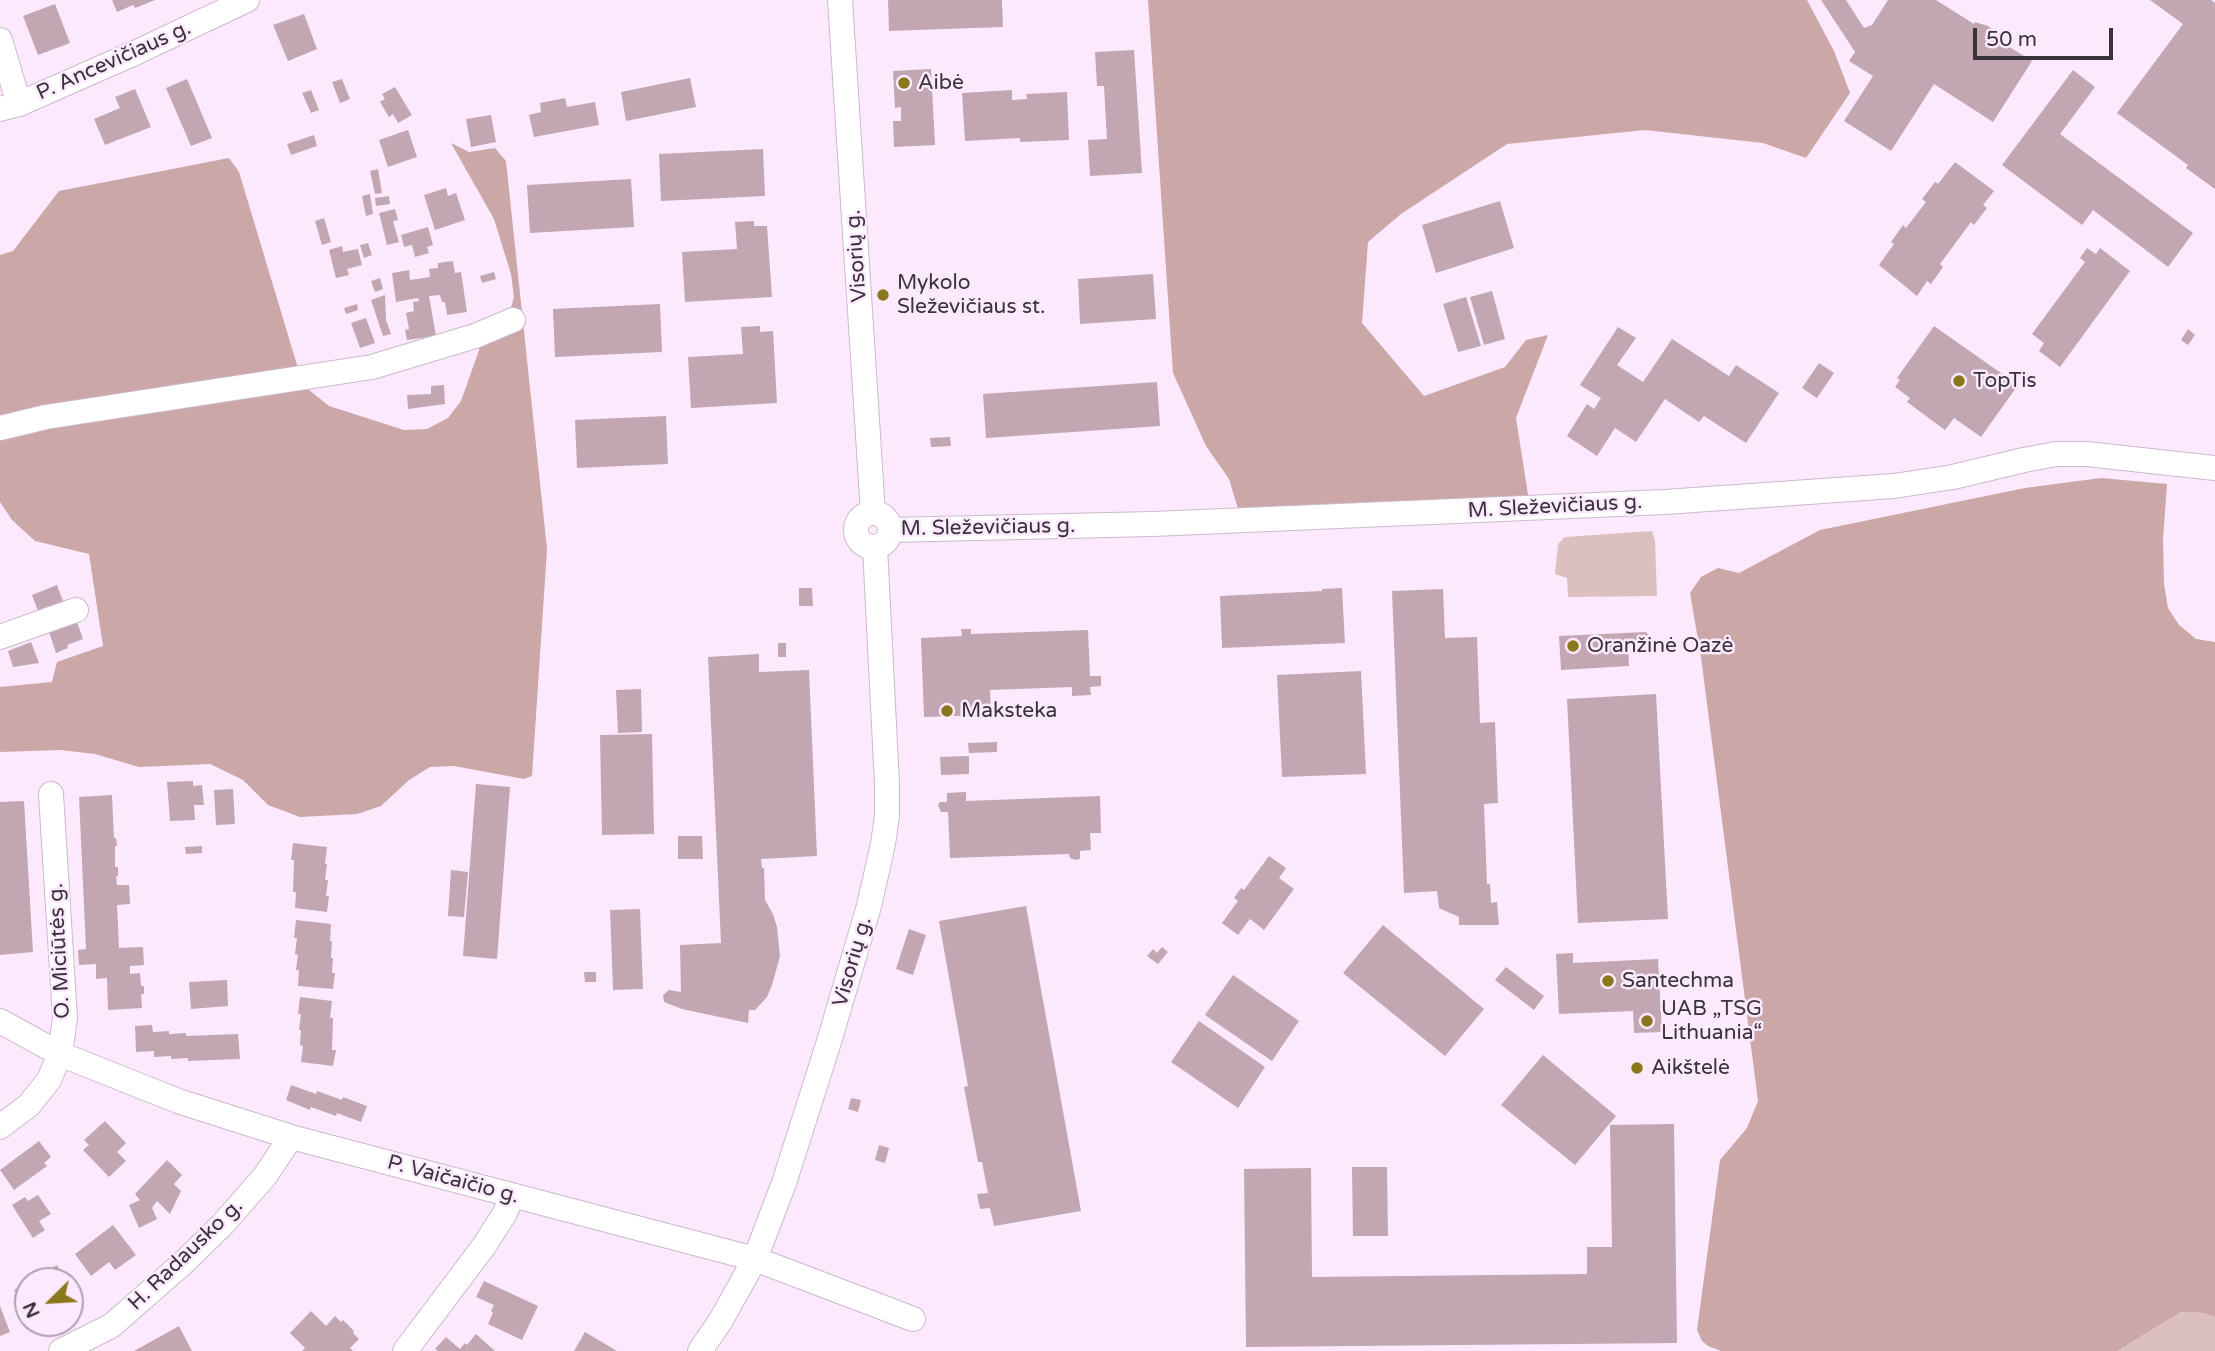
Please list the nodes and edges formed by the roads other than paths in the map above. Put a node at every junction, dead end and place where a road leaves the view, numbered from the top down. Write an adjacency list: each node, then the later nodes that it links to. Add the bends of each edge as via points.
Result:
1 (247, 0): 4 (street, P. Ancevičiaus g.)
2 (840, 0): 8 (street, Visorių g.)
3 (0, 40): 4 (street)
4 (10, 106)
5 (513, 320): 6 (street, via 372,367)
6 (0, 428)
7 (2215, 468): 8 (street, M. Sleževičiaus g., via 2056,454 1894,486 1665,502 1153,524)
8 (879, 530): 17 (street, Visorių g., via 887,784 883,844 828,1045)
9 (76, 610): 10 (street)
10 (0, 637)
11 (51, 794): 13 (street, O. Miciūtės g., via 65,1018)
12 (0, 1021): 13 (street, P. Vaičaičio g.)
13 (60, 1054): 14 (street, O. Miciūtės g., via 43,1088); 15 (street, P. Vaičaičio g., via 178,1101)
14 (0, 1127)
15 (291, 1137): 16 (street, P. Vaičaičio g.); 19 (street, H. Radausko g., via 265,1176 183,1264 111,1326)
16 (512, 1196): 17 (street, P. Vaičaičio g.); 20 (street, via 484,1246)
17 (755, 1259): 18 (street, P. Vaičaičio g.); 21 (street, Visorių g.)
18 (913, 1319)
19 (61, 1351)
20 (405, 1351)
21 (700, 1351)

